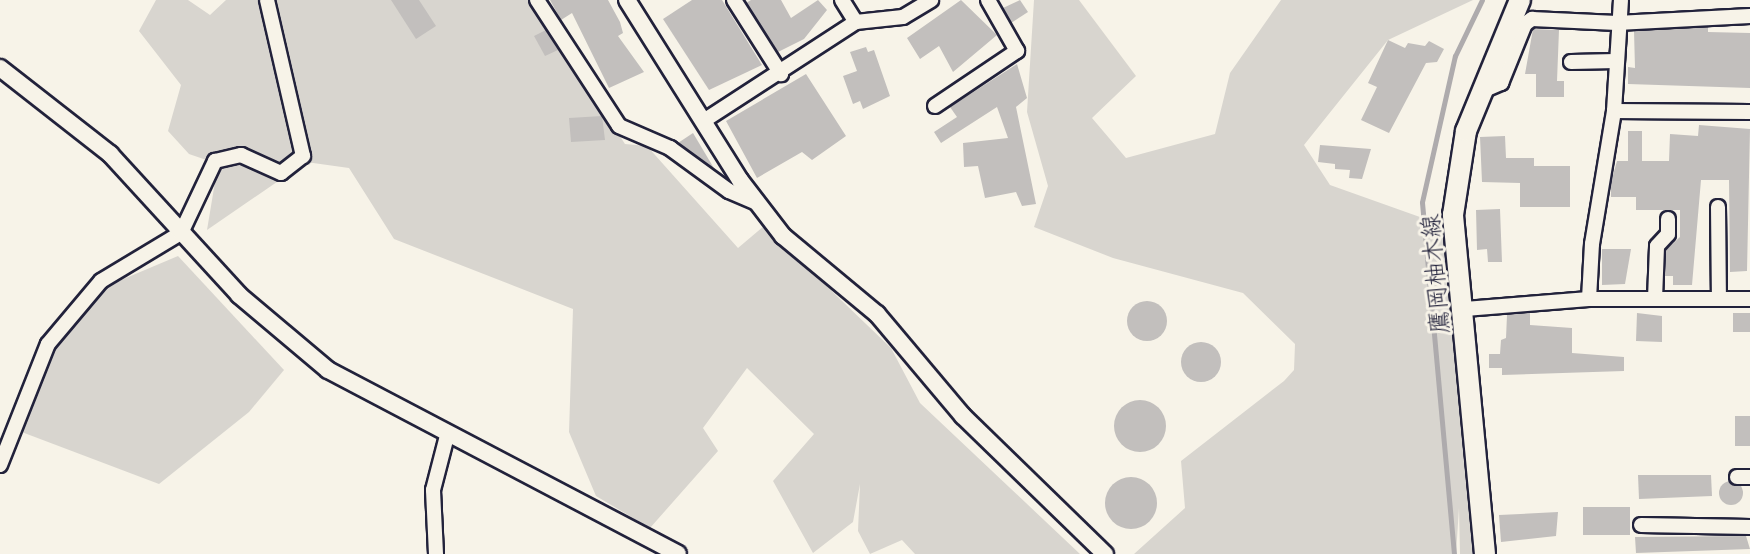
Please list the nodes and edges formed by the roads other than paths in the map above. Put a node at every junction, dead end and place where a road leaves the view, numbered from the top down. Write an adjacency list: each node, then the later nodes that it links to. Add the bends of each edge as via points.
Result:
1 (267, 0): 25 (street, via 303,156 280,173 241,155 215,161)
2 (537, 0): 22 (street, via 619,126 670,148 729,191)
3 (627, 0): 21 (street)
4 (734, 0): 16 (street)
5 (842, 0): 11 (street)
6 (931, 0): 11 (street, via 903,17)
7 (988, 0): 18 (street, via 1017,51)
8 (1520, 0): 17 (main road, 鷹岡柚木線)
9 (1621, 0): 12 (street)
10 (1750, 16): 12 (street)
11 (856, 22): 16 (street)
12 (1617, 23): 13 (street); 17 (street, via 1532,20 1525,24 1501,83)
13 (1616, 61): 14 (street); 19 (street)
14 (1571, 62)
15 (0, 68): 25 (street, via 110,154)
16 (781, 74): 21 (street)
17 (1482, 91): 30 (main road, 鷹岡柚木線, via 1466,131 1454,215)
18 (935, 106)
19 (1614, 111): 20 (street); 26 (street, via 1592,244)
20 (1750, 112)
21 (705, 120): 22 (street)
22 (755, 202): 37 (street, via 783,236 877,314 963,416)
23 (1718, 207): 28 (street)
24 (1668, 219): 27 (street, via 1668,234 1657,246)
25 (181, 233): 31 (street, via 239,295 328,370); 32 (street, via 101,281 71,314 48,344)
26 (1589, 299): 27 (street); 30 (street)
27 (1655, 299): 28 (street)
28 (1719, 299): 29 (street)
29 (1750, 299)
30 (1465, 309): 38 (main road, 鷹岡柚木線)
31 (447, 436): 35 (street, via 433,490); 36 (street)
32 (0, 465)
33 (1641, 525): 34 (street)
34 (1750, 528)
35 (436, 554)
36 (678, 554)
37 (1105, 554)
38 (1485, 554)

